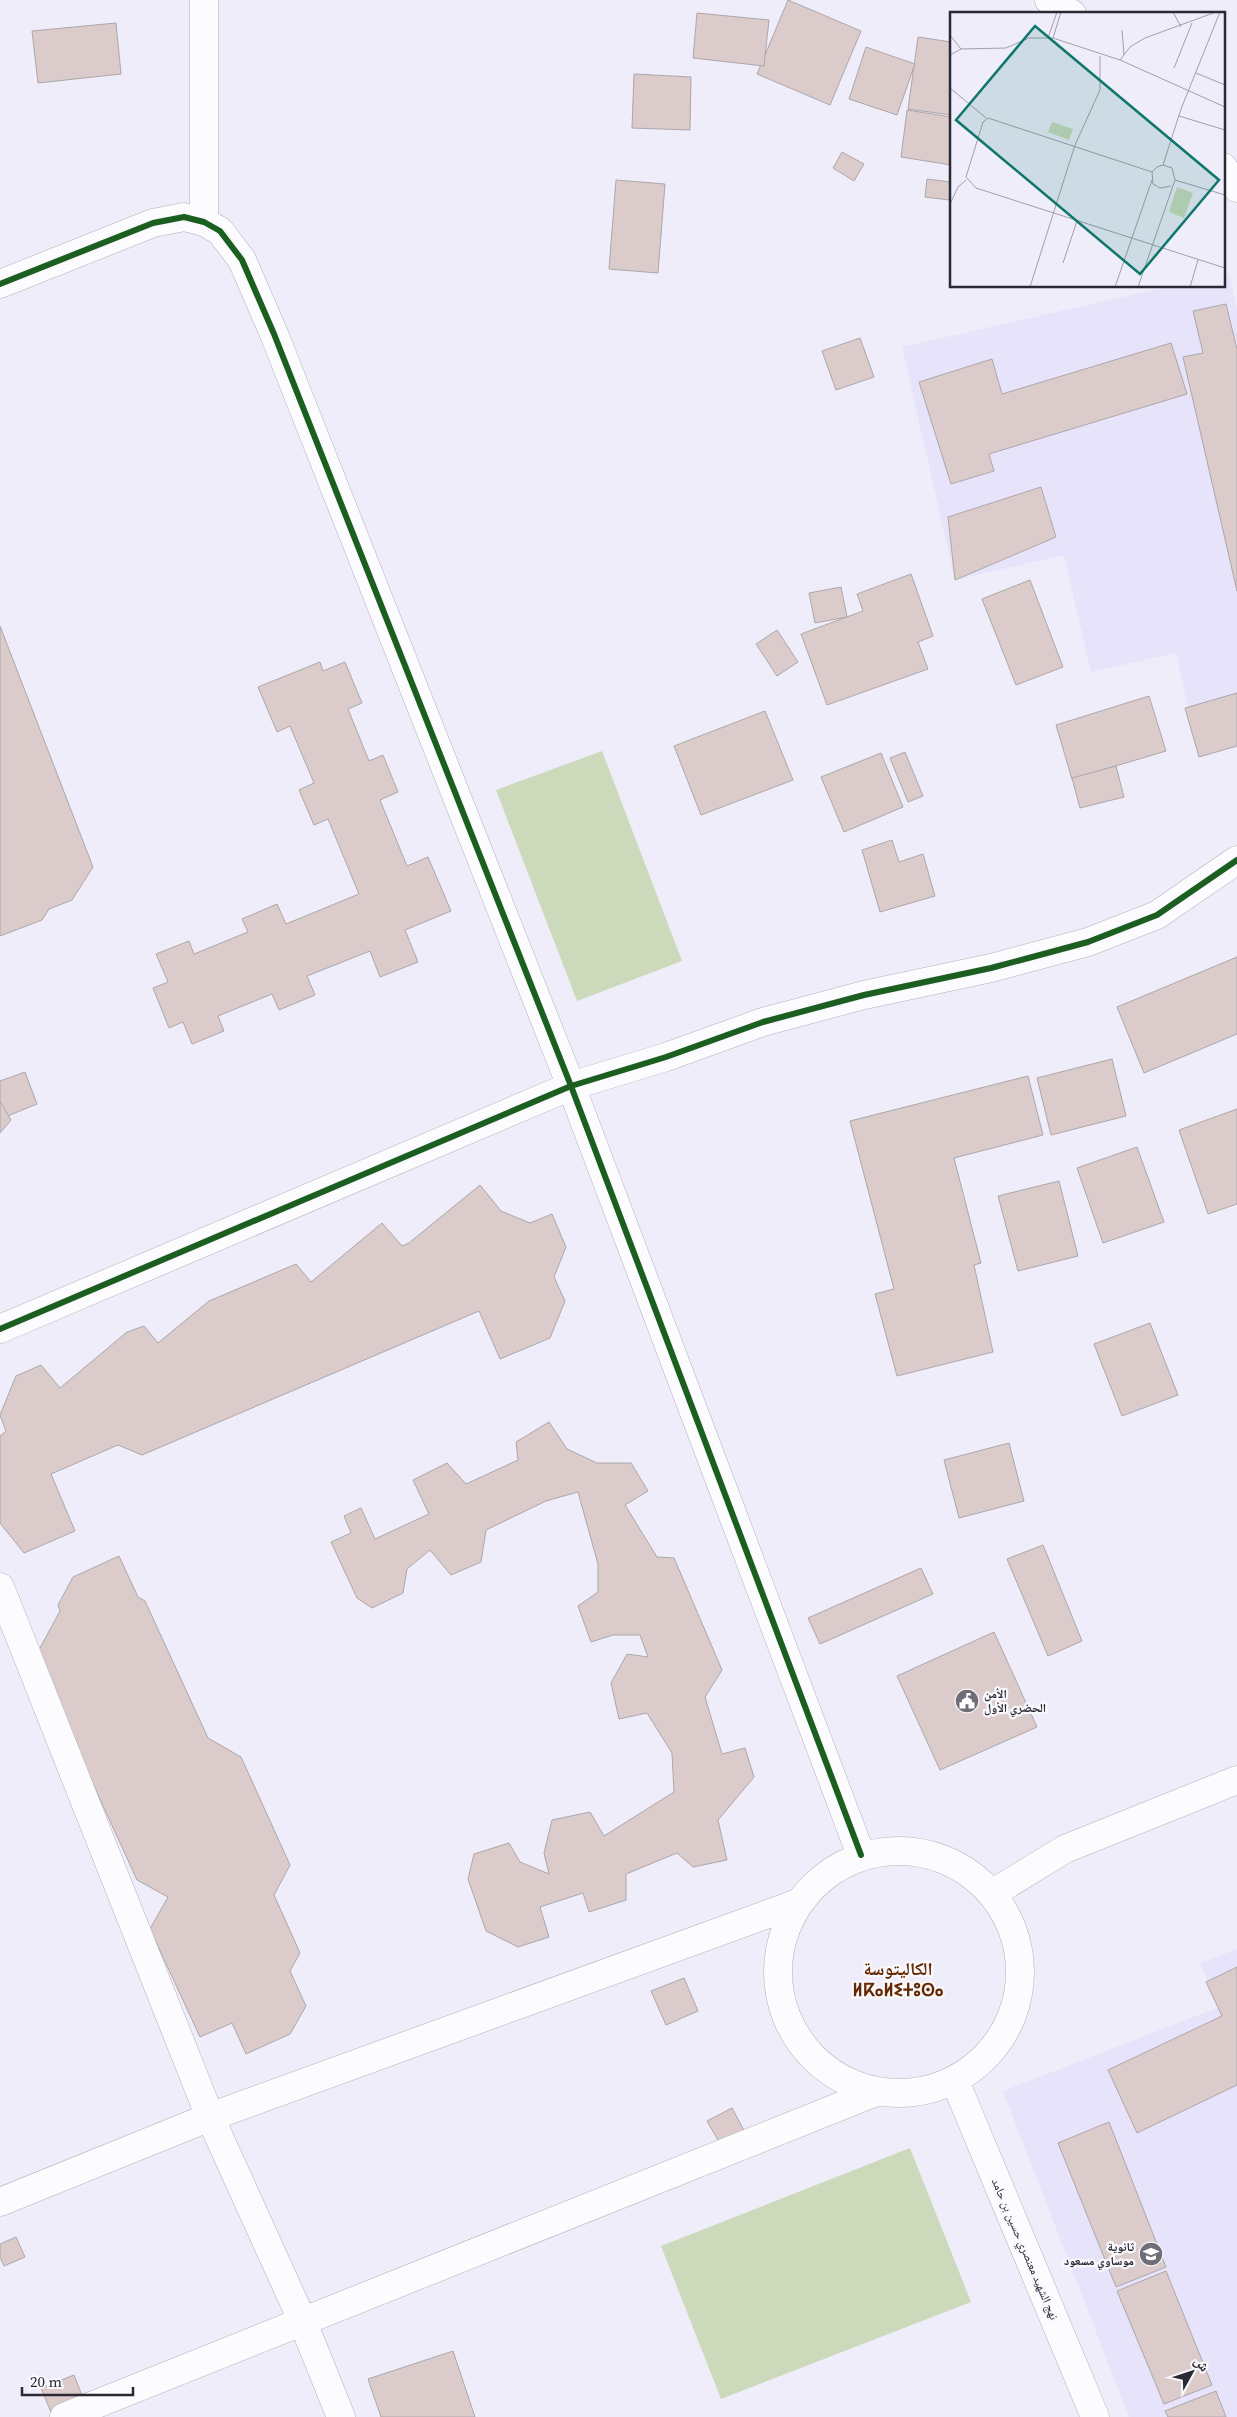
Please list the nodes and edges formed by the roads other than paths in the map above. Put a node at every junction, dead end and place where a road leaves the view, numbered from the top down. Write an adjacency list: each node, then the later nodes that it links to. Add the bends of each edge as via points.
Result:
1 (204, 0): 4 (street)
2 (1048, 0): 3 (street)
3 (1069, 12)
4 (204, 222): 5 (street, via 184,217 153,223); 7 (street, via 220,231 242,260 274,334)
5 (0, 284)
6 (1237, 860): 7 (street, via 1157,915 1088,942 763,1022 666,1057)
7 (570, 1086): 8 (street); 11 (street)
8 (0, 1329)
9 (0, 1587): 16 (street)
10 (1237, 1780): 12 (street, via 1065,1849)
11 (861, 1855): 12 (street, via 900,1849 940,1856 975,1876); 13 (street, via 825,1874)
12 (993, 1893): 14 (street, via 1018,1944 1021,1984 1010,2023 987,2057)
13 (798, 1902): 15 (street, via 782,1938 777,1978 786,2018 807,2051 838,2077); 16 (street)
14 (955, 2081): 15 (street, via 916,2093); 21 (street, نهج الشهيد معنصري حسين بن حامد)
15 (876, 2092): 18 (street)
16 (210, 2117): 17 (street); 18 (street)
17 (0, 2202)
18 (302, 2320): 19 (street); 20 (street)
19 (64, 2417)
20 (341, 2417)
21 (1095, 2417)

